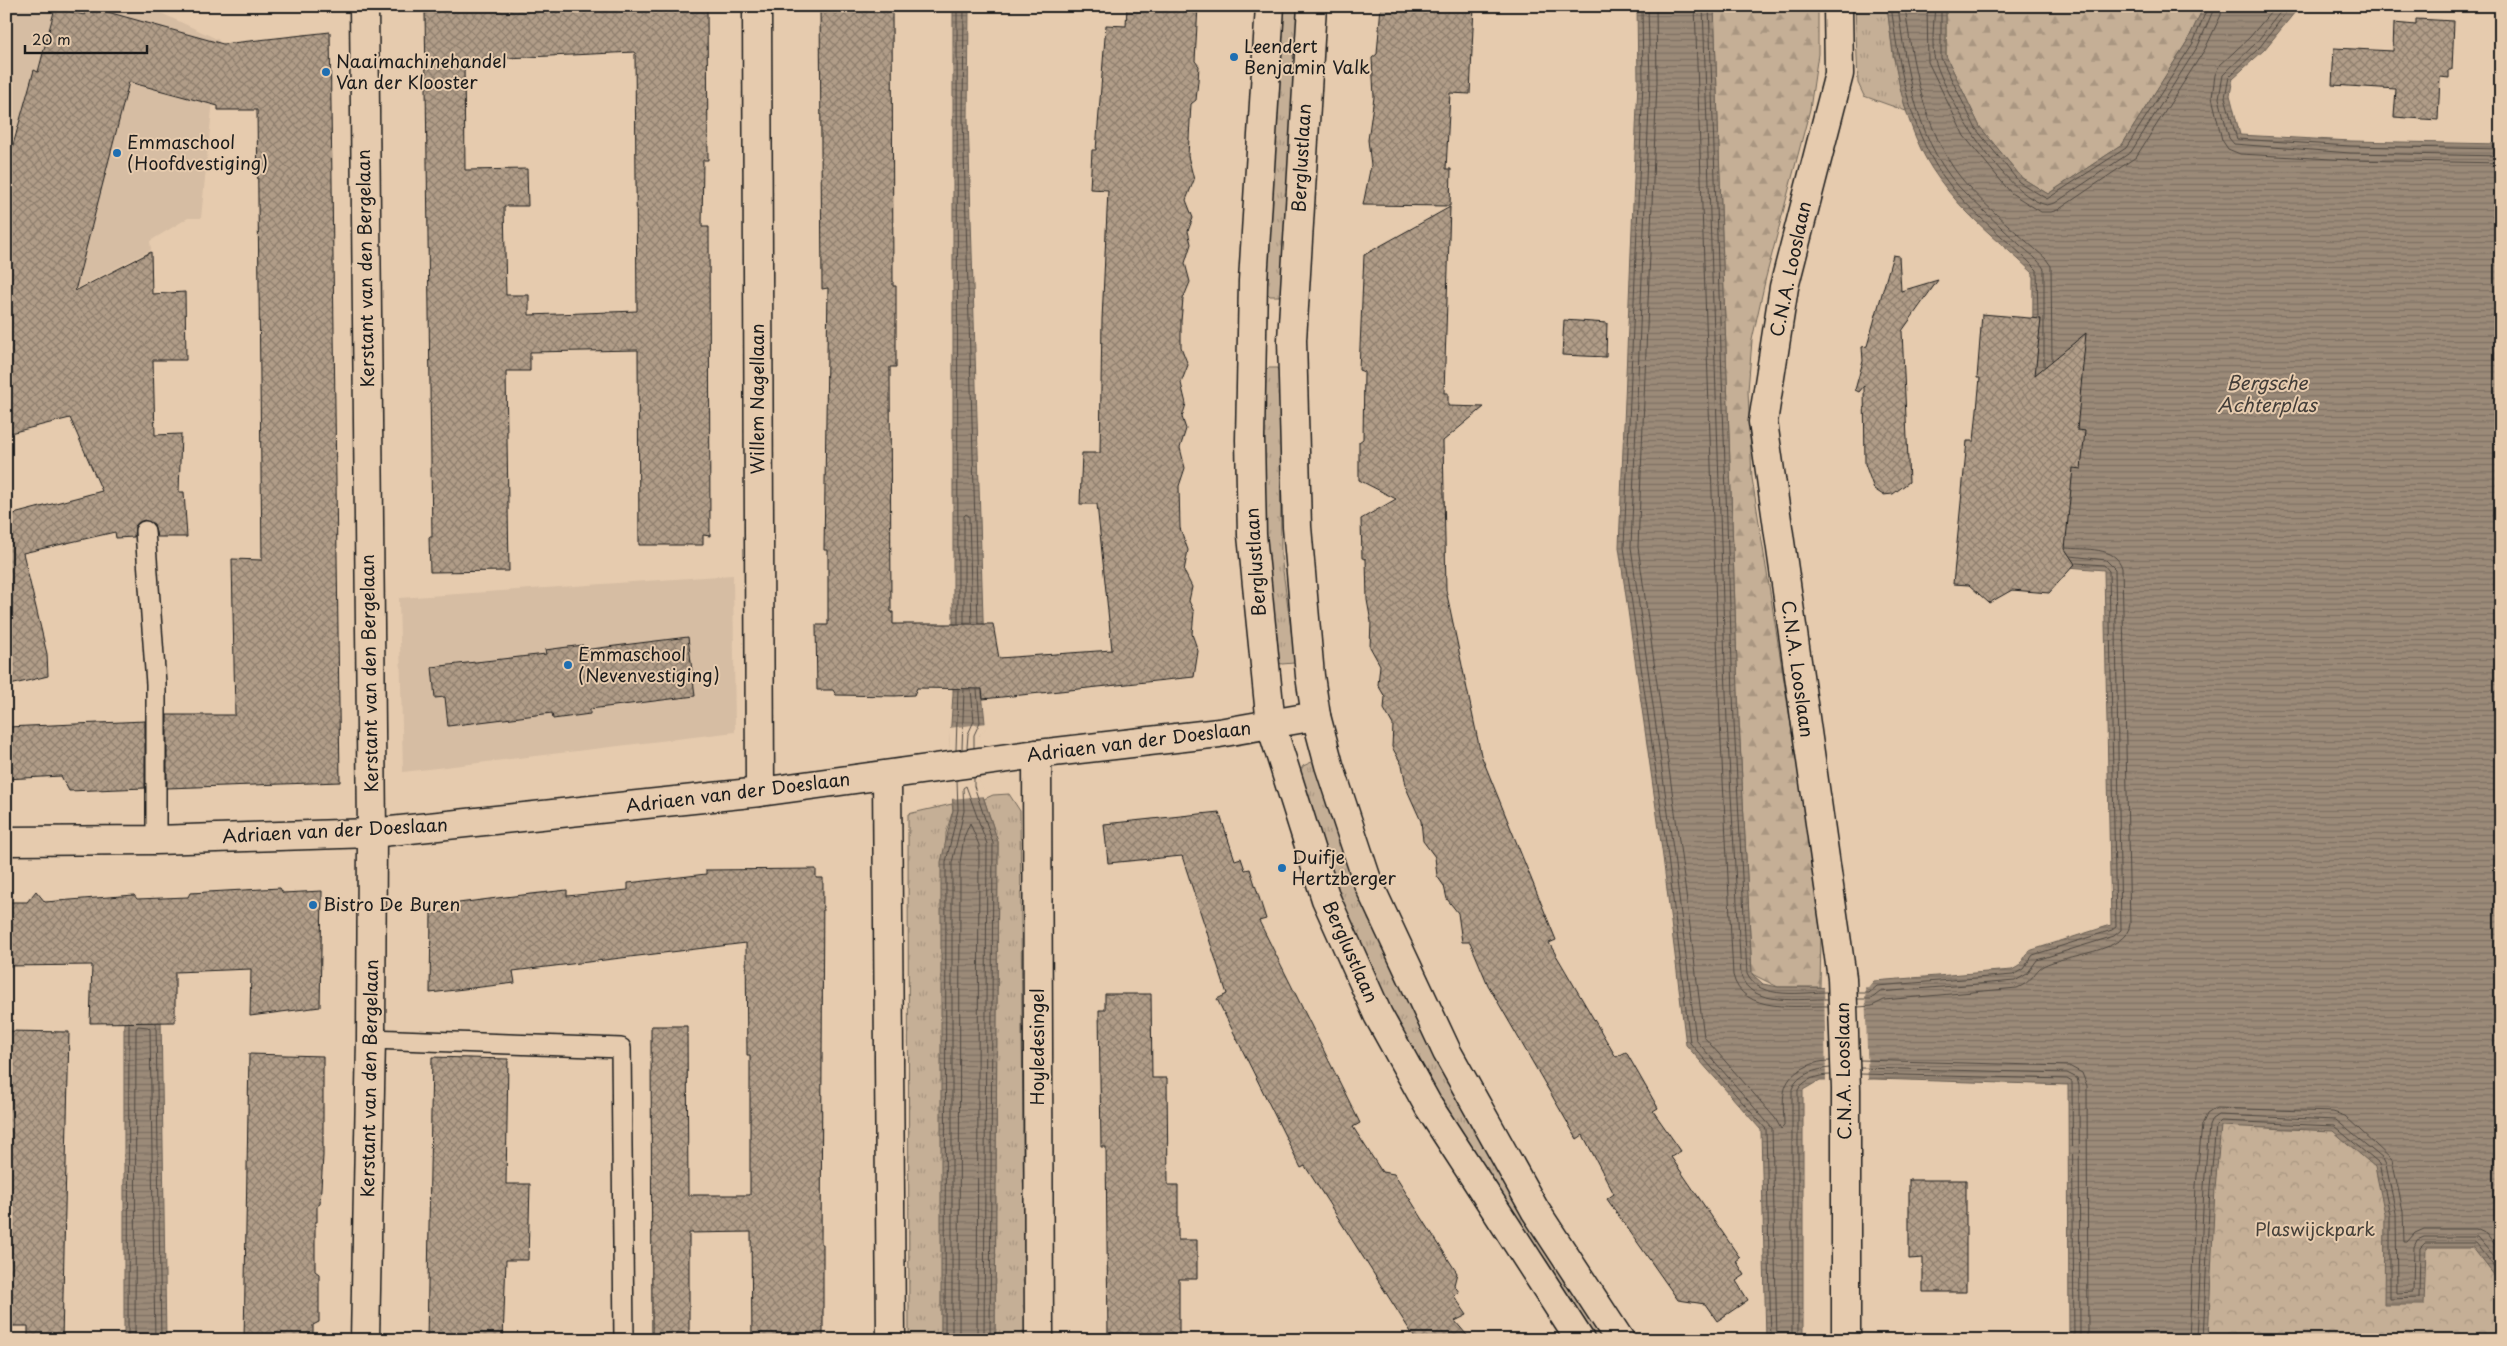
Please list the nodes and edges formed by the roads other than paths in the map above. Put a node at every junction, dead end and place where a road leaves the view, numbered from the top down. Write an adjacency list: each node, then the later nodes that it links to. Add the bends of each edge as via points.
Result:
1 (364, 6): 14 (street, Kerstant van den Bergelaan)
2 (757, 6): 13 (street, Willem Nagellaan)
3 (1270, 6): 6 (street, Berglustlaan, via 1253,281)
4 (1312, 6): 7 (street, Berglustlaan)
5 (1838, 6): 24 (street, C.N.A. Looslaan, via 1839,74 1784,287 1763,422 1842,978 1846,1089)
6 (1253, 336): 7 (street); 10 (street, Berglustlaan, via 1252,535)
7 (1292, 340): 9 (street, Berglustlaan, via 1297,527)
8 (145, 531): 15 (lane, via 156,684)
9 (1316, 716): 10 (street, Adriaen van der Doeslaan); 23 (street, Berglustlaan, via 1368,884 1447,1052 1535,1210)
10 (1271, 725): 11 (street, Adriaen van der Doeslaan); 22 (street, Berglustlaan, via 1326,899 1378,1015 1429,1107)
11 (1038, 754): 12 (street, Adriaen van der Doeslaan); 21 (street, Hoyledesingel)
12 (887, 776): 13 (street, Adriaen van der Doeslaan); 20 (street)
13 (760, 792): 14 (street, Adriaen van der Doeslaan)
14 (372, 833): 15 (street, Adriaen van der Doeslaan); 17 (street, Kerstant van den Bergelaan)
15 (156, 840): 16 (street, Adriaen van der Doeslaan)
16 (6, 841)
17 (371, 1040): 18 (street, Kerstant van den Bergelaan); 19 (lane, via 621,1048)
18 (365, 1340)
19 (624, 1340)
20 (891, 1340)
21 (1040, 1340)
22 (1580, 1340)
23 (1620, 1340)
24 (1846, 1340)

